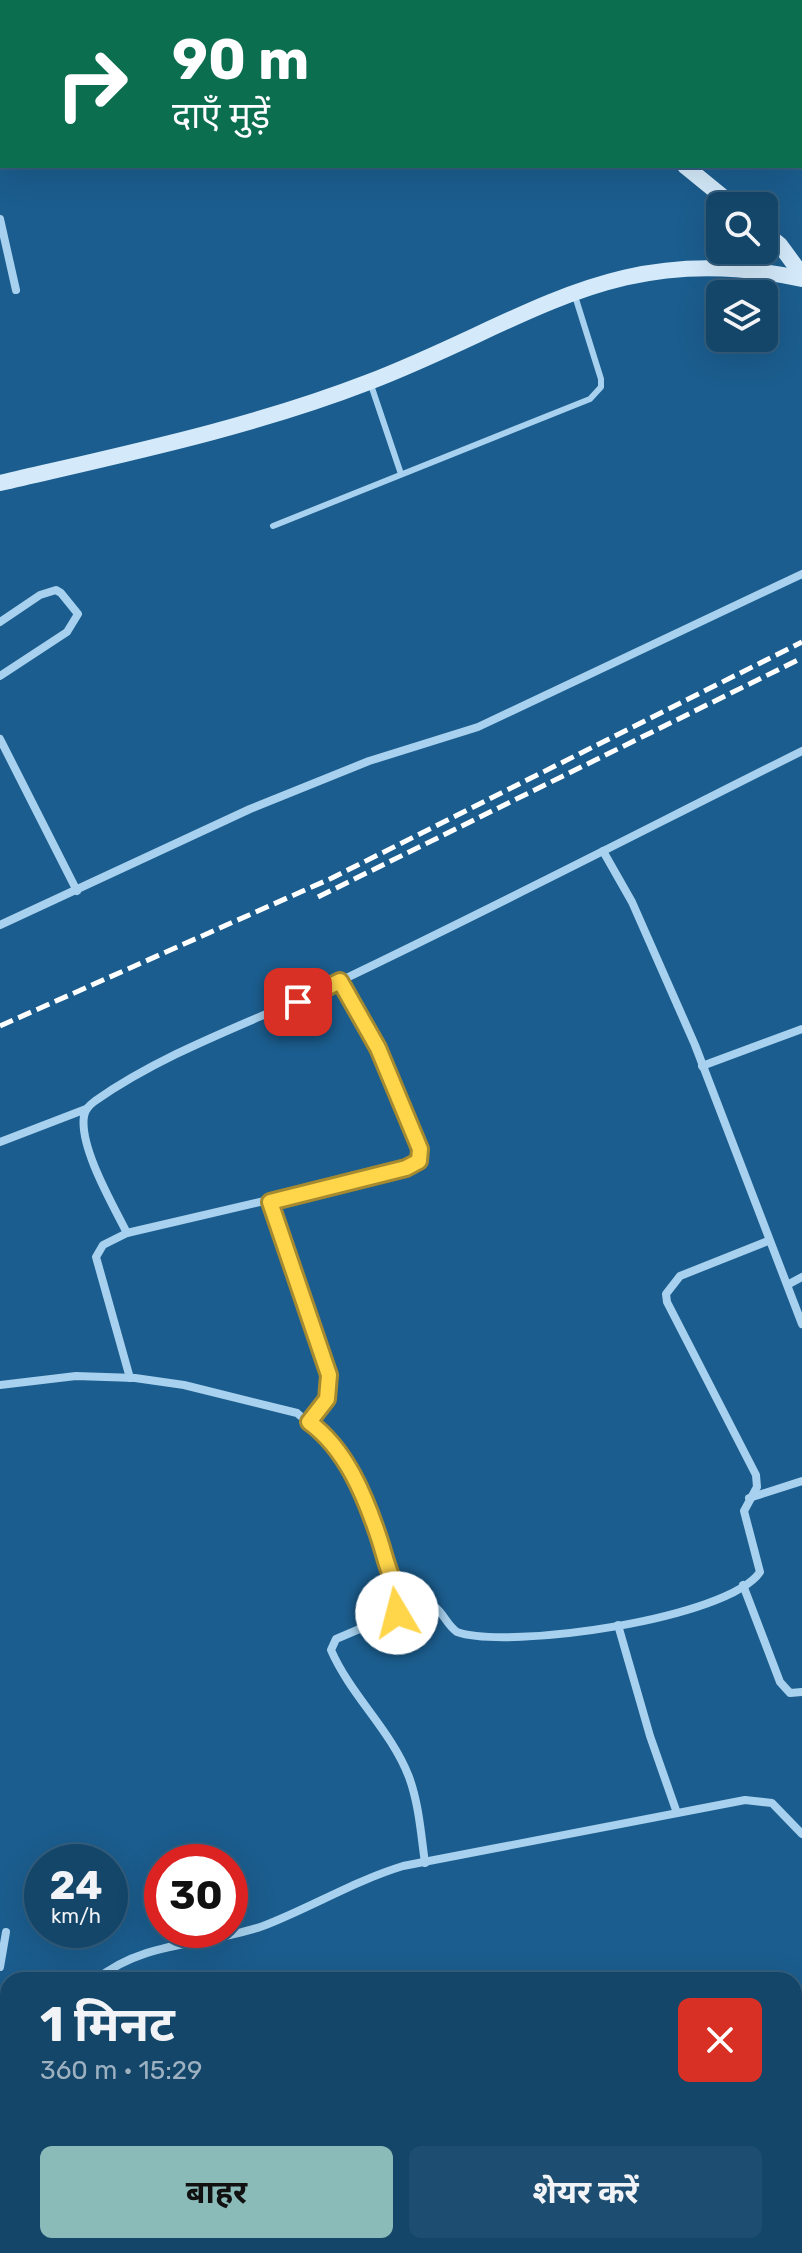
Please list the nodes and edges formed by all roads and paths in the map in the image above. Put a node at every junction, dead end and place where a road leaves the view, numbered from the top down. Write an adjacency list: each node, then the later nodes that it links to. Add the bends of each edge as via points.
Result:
1 (687, 168): 2 (main road)
2 (717, 192)
3 (0, 219): 6 (street)
4 (778, 243): 5 (main road)
5 (802, 277): 7 (main road, via 709,266 642,273)
6 (16, 290)
7 (573, 291): 8 (main road); 9 (lane, via 601,379 596,394)
8 (370, 382): 9 (lane); 10 (main road, via 222,429)
9 (401, 474): 11 (lane)
10 (0, 483)
11 (273, 526)
12 (802, 574): 18 (street, via 478,727 369,761 250,809)
13 (0, 622): 14 (street, via 48,591 61,593 78,614 67,632)
14 (0, 676)
15 (0, 739): 18 (street)
16 (802, 751): 17 (street)
17 (603, 851): 20 (street); 22 (street, via 632,902)
18 (77, 891): 19 (street)
19 (0, 925)
20 (340, 981): 23 (street, via 192,1047); 25 (street, via 378,1048 421,1156 406,1168)
21 (802, 1029): 22 (street)
22 (702, 1066): 27 (street)
23 (86, 1109): 24 (street); 26 (street, via 89,1146)
24 (0, 1142)
25 (270, 1202): 26 (street); 33 (street, via 329,1375 327,1399)
26 (127, 1233): 31 (street, via 103,1245 96,1257)
27 (768, 1241): 29 (street); 35 (street, via 680,1276 666,1294 756,1475 757,1487)
28 (802, 1277): 29 (street)
29 (789, 1284): 30 (street)
30 (802, 1324)
31 (130, 1378): 32 (street, via 76,1376); 33 (street, via 184,1385 297,1413)
32 (0, 1385)
33 (309, 1422): 37 (street, via 333,1444 358,1484 393,1581)
34 (802, 1481): 35 (street)
35 (748, 1498): 36 (street, via 745,1518 760,1565 757,1577)
36 (743, 1585): 38 (street, via 663,1618); 39 (street, via 780,1682 790,1693)
37 (407, 1600): 38 (street, via 434,1606 451,1628 464,1634 519,1637); 42 (street, via 397,1613 336,1639 331,1650 343,1677 409,1776)
38 (618, 1625): 40 (street)
39 (802, 1692)
40 (677, 1813): 41 (street, via 762,1800 782,1811); 42 (street)
41 (802, 1834)
42 (425, 1863): 45 (street, via 375,1875 247,1931 134,1957)
43 (6, 1932): 44 (street)
44 (0, 1967)
45 (109, 1972)

